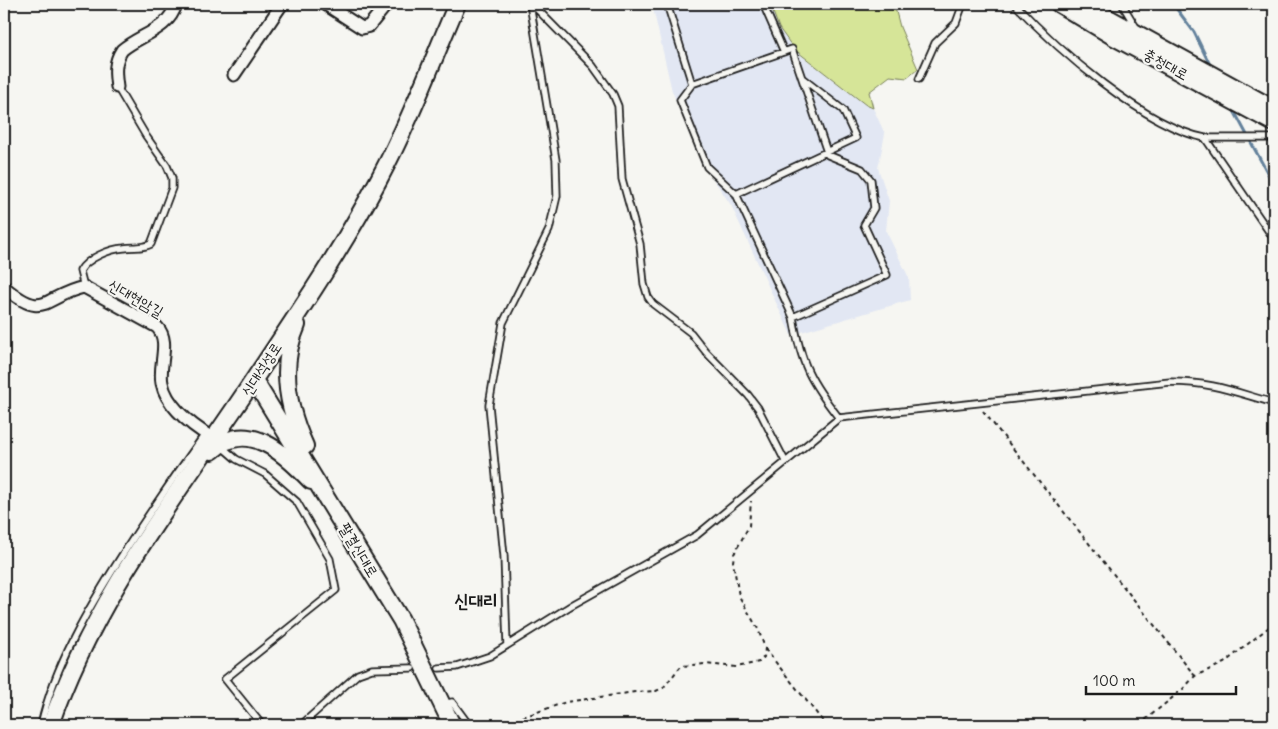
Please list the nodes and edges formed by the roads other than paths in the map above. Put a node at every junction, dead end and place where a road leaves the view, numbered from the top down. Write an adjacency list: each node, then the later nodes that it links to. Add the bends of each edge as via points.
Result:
1 (176, 4): 20 (street, via 166,24 122,50 115,67)
2 (282, 4): 16 (street)
3 (324, 4): 4 (street, via 362,28 369,26)
4 (387, 4)
5 (457, 4): 30 (main road, 신대석성로, via 380,177)
6 (531, 4): 36 (lane, via 593,66 618,106 622,179 640,244 648,297 691,333 748,395); 38 (lane, via 556,160 557,196 549,230 502,323 489,405 504,556)
7 (667, 4): 19 (lane)
8 (763, 4): 15 (lane)
9 (963, 4): 18 (lane, via 956,23 935,43)
10 (1015, 4): 23 (lane, via 1052,41 1122,96 1169,127)
11 (1059, 4): 22 (main road, 충청대로)
12 (1082, 4): 14 (main road, 충청대로)
13 (1122, 4): 14 (lane)
14 (1140, 35): 21 (main road, 충청대로)
15 (784, 52): 17 (lane, via 792,49); 19 (lane)
16 (234, 75)
17 (802, 78): 25 (lane); 25 (lane, via 843,110 856,138)
18 (919, 79)
19 (692, 84): 26 (lane, via 680,100 707,166)
20 (117, 87): 29 (lane, via 167,166 172,188 151,244 112,251 87,262 80,271)
21 (1274, 108)
22 (1274, 123)
23 (1205, 138): 24 (lane); 27 (lane)
24 (1274, 138)
25 (827, 152): 26 (lane); 31 (lane, via 862,169 871,180 874,208 864,225 887,275)
26 (736, 194): 31 (lane)
27 (1274, 239)
28 (4, 287): 29 (street, 신대현암길, via 23,302 43,306)
29 (84, 288): 35 (street, 신대현암길, via 163,333 162,385 169,400 183,416)
30 (311, 291): 32 (main road, 신대석성로); 37 (main road, via 288,350 287,389 300,435)
31 (793, 317): 34 (lane, via 806,372)
32 (254, 380): 35 (main road, 신대석성로); 37 (main road, 팔결신대로)
33 (1274, 403): 34 (lane, via 1235,390 1189,382)
34 (839, 418): 36 (lane)
35 (213, 439): 37 (main road, via 253,438 285,458); 42 (lane, via 148,516 87,610 47,700); 43 (main road, 신대석성로, via 87,638); 44 (lane, via 236,459 265,474 297,502 330,559 336,590 225,679)
36 (785, 460): 38 (lane, via 697,535 572,605)
37 (330, 501): 41 (main road, 팔결신대로, via 401,620)
38 (507, 646): 40 (lane, via 472,664)
39 (412, 668): 45 (lane, via 372,669 358,674)
40 (439, 668)
41 (444, 704): 46 (main road, 팔결신대로); 47 (lane, via 452,702)
42 (41, 725)
43 (51, 725)
44 (262, 725)
45 (300, 725)
46 (452, 725)
47 (470, 725)

